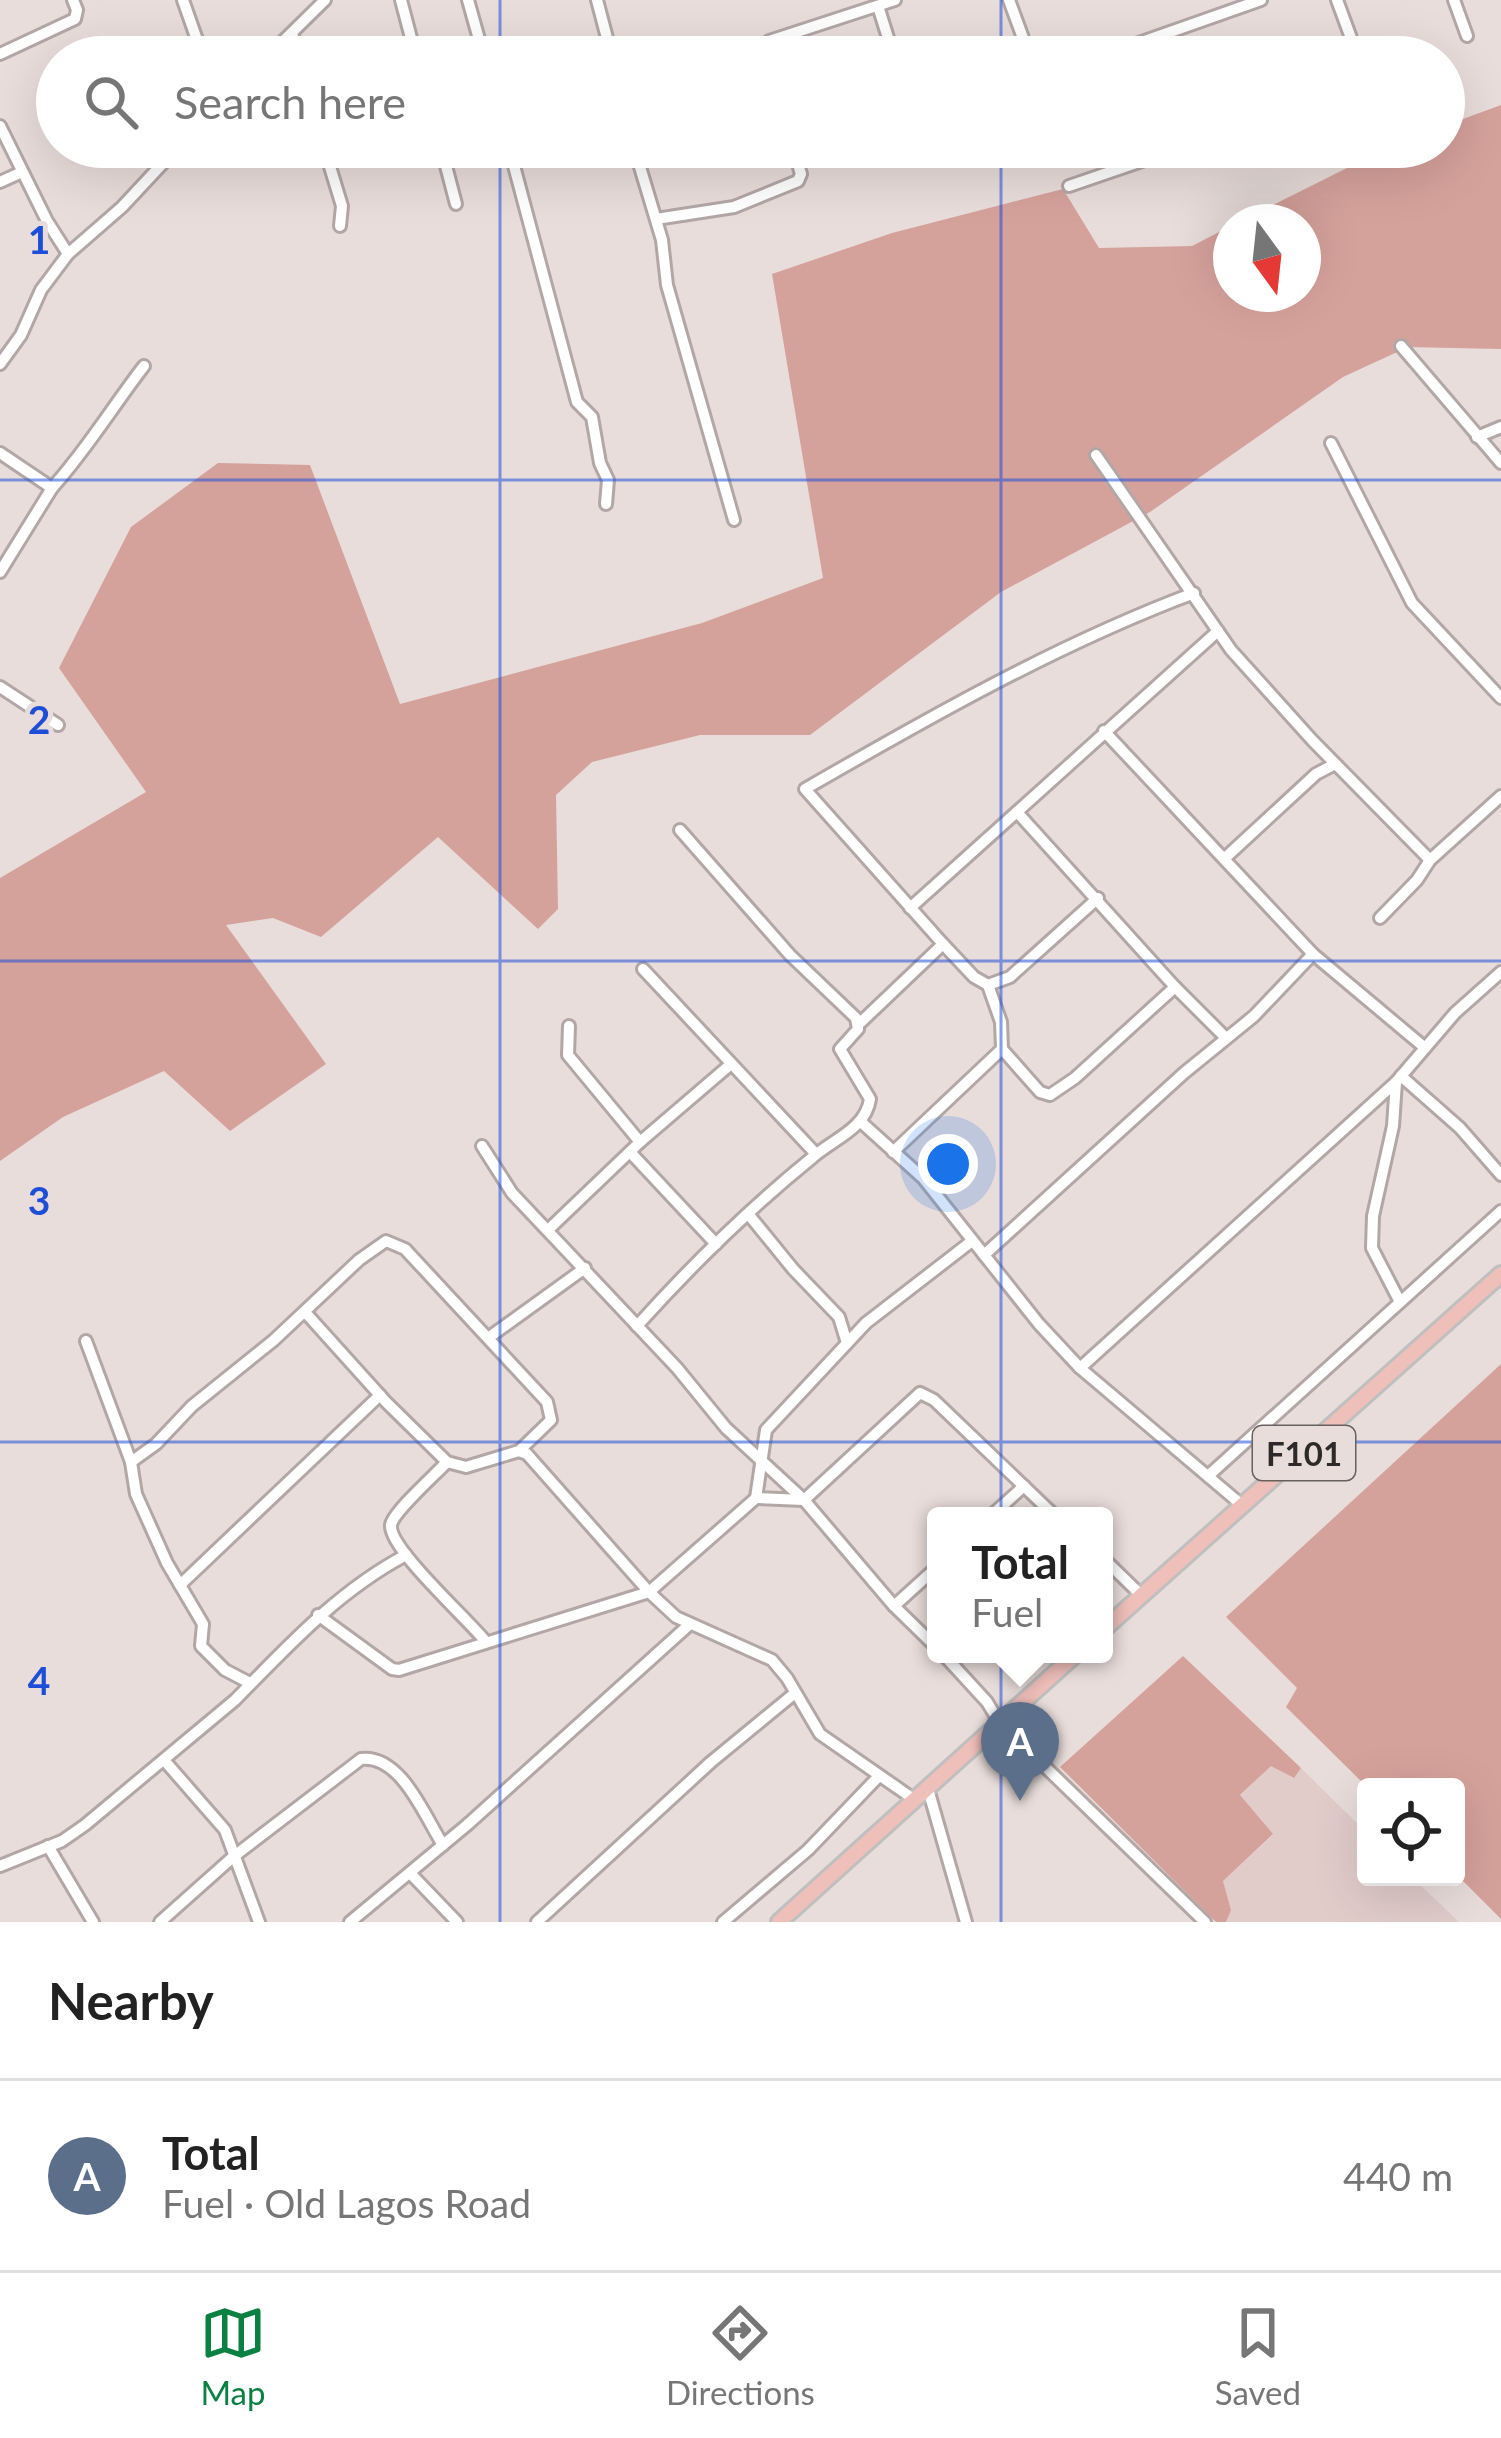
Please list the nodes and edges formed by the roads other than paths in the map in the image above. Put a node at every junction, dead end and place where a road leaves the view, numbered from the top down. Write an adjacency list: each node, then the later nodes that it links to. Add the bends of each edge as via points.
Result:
1 (73, 0): 15 (street, via 75,19)
2 (183, 0): 16 (street)
3 (325, 0): 13 (street)
4 (401, 0): 19 (street)
5 (468, 0): 20 (street)
6 (597, 0): 21 (street)
7 (895, 0): 12 (street)
8 (1009, 0): 24 (street)
9 (1261, 0): 25 (street)
10 (1336, 0): 26 (street)
11 (1454, 0): 27 (street)
12 (870, 5): 22 (street); 23 (street)
13 (310, 6): 14 (street)
14 (292, 33): 17 (street); 18 (street)
15 (39, 36)
16 (196, 36)
17 (289, 36)
18 (293, 36)
19 (410, 36)
20 (478, 36)
21 (606, 36)
22 (783, 36)
23 (884, 36)
24 (1022, 36)
25 (1159, 36)
26 (1350, 36)
27 (1467, 36)
28 (36, 37): 29 (street)
29 (0, 54)
30 (0, 126): 38 (street)
31 (158, 168): 44 (street)
32 (330, 168): 43 (street)
33 (447, 168): 41 (street)
34 (515, 168): 55 (street, via 577,402 592,417)
35 (640, 168): 42 (street)
36 (799, 168): 42 (street, via 798,181 734,206)
37 (1122, 168): 40 (street)
38 (22, 172): 39 (street); 44 (street)
39 (0, 182)
40 (1069, 186)
41 (456, 204)
42 (656, 219): 56 (street)
43 (340, 226)
44 (68, 254): 46 (street)
45 (1400, 346): 49 (street)
46 (0, 364)
47 (144, 366): 54 (street)
48 (1501, 427): 49 (street)
49 (1477, 437): 53 (street)
50 (1331, 443): 61 (street, via 1412,602)
51 (0, 453): 54 (street)
52 (1096, 455): 58 (street)
53 (1501, 463)
54 (52, 488): 57 (street)
55 (606, 504)
56 (734, 520)
57 (0, 572)
58 (1194, 593): 59 (street); 71 (street, via 1006,677 806,789)
59 (1218, 631): 63 (street); 64 (street)
60 (0, 687): 62 (street)
61 (1501, 698)
62 (58, 725)
63 (1104, 731): 66 (street); 68 (street)
64 (1335, 764): 68 (street); 69 (street)
65 (1501, 796): 69 (street)
66 (1017, 812): 70 (street); 71 (street)
67 (680, 830): 79 (street)
68 (1225, 858): 74 (street)
69 (1430, 860): 72 (street)
70 (1098, 898): 77 (street, via 1010,977); 78 (street)
71 (910, 908): 73 (street)
72 (1380, 918)
73 (944, 944): 77 (street); 79 (street)
74 (1313, 955): 81 (street); 82 (street)
75 (643, 969): 84 (street)
76 (1501, 972): 82 (street)
77 (988, 986): 83 (street)
78 (1174, 987): 81 (street); 83 (street, via 1050,1095)
79 (859, 1024): 86 (street, via 840,1049 870,1099)
80 (569, 1026): 87 (street, via 568,1055)
81 (1226, 1038): 98 (street)
82 (1424, 1047): 85 (street)
83 (1002, 1049): 90 (street)
84 (731, 1064): 87 (street); 91 (street)
85 (1398, 1079): 92 (street, via 1460,1128); 101 (street, via 1372,1248); 109 (street)
86 (861, 1122): 90 (street); 91 (street)
87 (640, 1142): 89 (street)
88 (482, 1147): 95 (street, via 512,1193)
89 (630, 1152): 95 (street); 97 (street)
90 (893, 1152): 96 (street)
91 (816, 1154): 94 (street)
92 (1501, 1175)
93 (1501, 1211): 101 (street)
94 (749, 1214): 97 (street); 103 (street)
95 (550, 1229): 99 (street)
96 (972, 1241): 98 (street); 104 (street)
97 (716, 1244): 105 (street)
98 (983, 1255): 109 (street)
99 (585, 1268): 105 (street); 106 (street)
100 (1501, 1274): 119 (main road, F101)
101 (1400, 1302): 115 (street)
102 (304, 1312): 106 (street, via 386,1241 417,1262); 110 (street); 113 (street)
103 (839, 1317): 104 (street); 108 (street)
104 (866, 1323): 108 (street)
105 (637, 1326): 112 (street)
106 (488, 1338): 111 (street, via 552,1410)
107 (86, 1341): 113 (street)
108 (847, 1343): 112 (street, via 766,1430)
109 (1080, 1368): 115 (street)
110 (380, 1395): 114 (street); 125 (street)
111 (519, 1451): 114 (street, via 466,1466); 126 (street)
112 (760, 1458): 117 (street); 118 (street)
113 (131, 1462): 125 (street, via 136,1494)
114 (447, 1462): 122 (street, via 391,1524)
115 (1208, 1476): 119 (street)
116 (1024, 1486): 118 (street, via 920,1394); 120 (street); 121 (street)
117 (755, 1498): 118 (street); 126 (street)
118 (804, 1500): 128 (street)
119 (1243, 1506): 127 (main road, F101)
120 (1001, 1507)
121 (1046, 1507)
122 (406, 1555): 129 (street); 133 (street)
123 (1113, 1568): 127 (street)
124 (927, 1576): 128 (street)
125 (180, 1585): 136 (street, via 203,1624 205,1652)
126 (649, 1592): 131 (street); 133 (street)
127 (1142, 1596): 130 (main road, F101)
128 (894, 1606): 132 (street)
129 (318, 1615): 133 (street, via 392,1669); 136 (street)
130 (1113, 1621)
131 (690, 1624): 137 (street, via 772,1660); 142 (street)
132 (927, 1638)
133 (486, 1642)
134 (951, 1663): 138 (street)
135 (1066, 1663): 138 (main road)
136 (248, 1682): 139 (street)
137 (795, 1693): 140 (street, via 820,1734); 152 (street)
138 (999, 1722): 141 (main road); 156 (street)
139 (164, 1760): 143 (street); 144 (street, via 225,1830)
140 (878, 1777): 141 (street); 153 (street)
141 (921, 1794): 154 (main road); 155 (street)
142 (443, 1845): 144 (street, via 405,1784 372,1757); 146 (street)
143 (48, 1846): 145 (street); 147 (street)
144 (233, 1857): 148 (street); 149 (street)
145 (0, 1866)
146 (410, 1873): 150 (street); 151 (street)
147 (93, 1922)
148 (160, 1922)
149 (259, 1922)
150 (350, 1922)
151 (457, 1922)
152 (537, 1922)
153 (723, 1922)
154 (779, 1922)
155 (966, 1922)
156 (1205, 1922)

